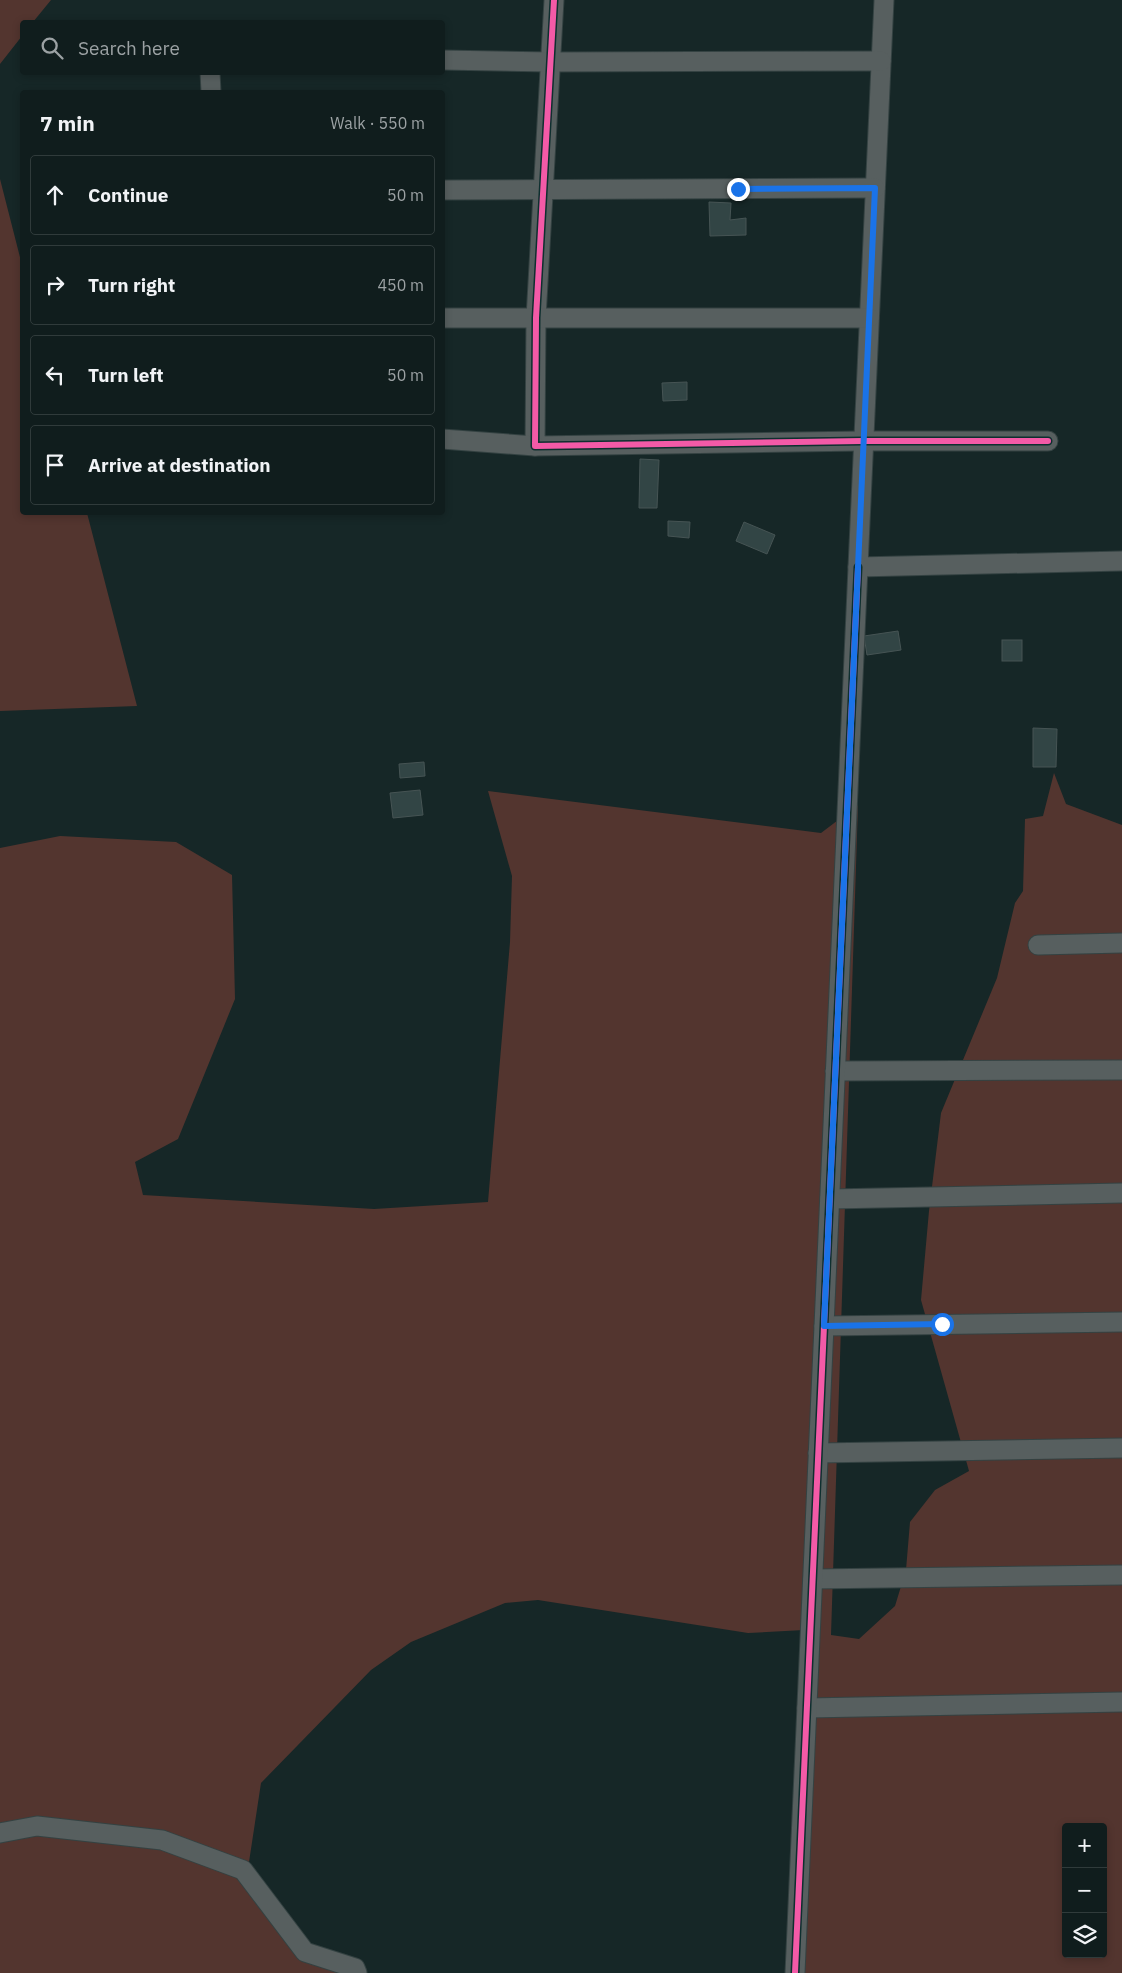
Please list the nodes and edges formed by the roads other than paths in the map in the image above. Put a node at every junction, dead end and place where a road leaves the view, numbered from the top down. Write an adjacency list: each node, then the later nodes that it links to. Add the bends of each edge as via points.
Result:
1 (554, 0): 5 (street)
2 (884, 0): 4 (street)
3 (445, 60): 5 (street)
4 (881, 61): 5 (street); 8 (street)
5 (550, 62): 10 (street)
6 (210, 75): 7 (street)
7 (211, 90)
8 (875, 188): 10 (street); 13 (street)
9 (445, 190): 10 (street)
10 (543, 190): 12 (street)
11 (445, 318): 12 (street)
12 (536, 318): 13 (street); 17 (street)
13 (869, 318): 15 (street)
14 (445, 439): 17 (street)
15 (863, 441): 16 (street); 17 (street); 19 (street)
16 (1048, 441)
17 (535, 446)
18 (1122, 561): 19 (street)
19 (858, 567): 23 (street)
20 (1122, 943): 21 (street)
21 (1038, 945)
22 (1122, 1070): 23 (street)
23 (836, 1071): 25 (street)
24 (1122, 1193): 25 (street)
25 (830, 1199): 27 (street)
26 (1122, 1322): 27 (street)
27 (824, 1326): 29 (street)
28 (1122, 1448): 29 (street)
29 (818, 1453): 31 (street)
30 (1122, 1575): 31 (street)
31 (813, 1578): 33 (street)
32 (1122, 1702): 33 (street)
33 (807, 1708): 36 (street)
34 (0, 1833): 35 (street, via 37,1826 162,1840 243,1870 304,1952 355,1968)
35 (357, 1973)
36 (795, 1973)

